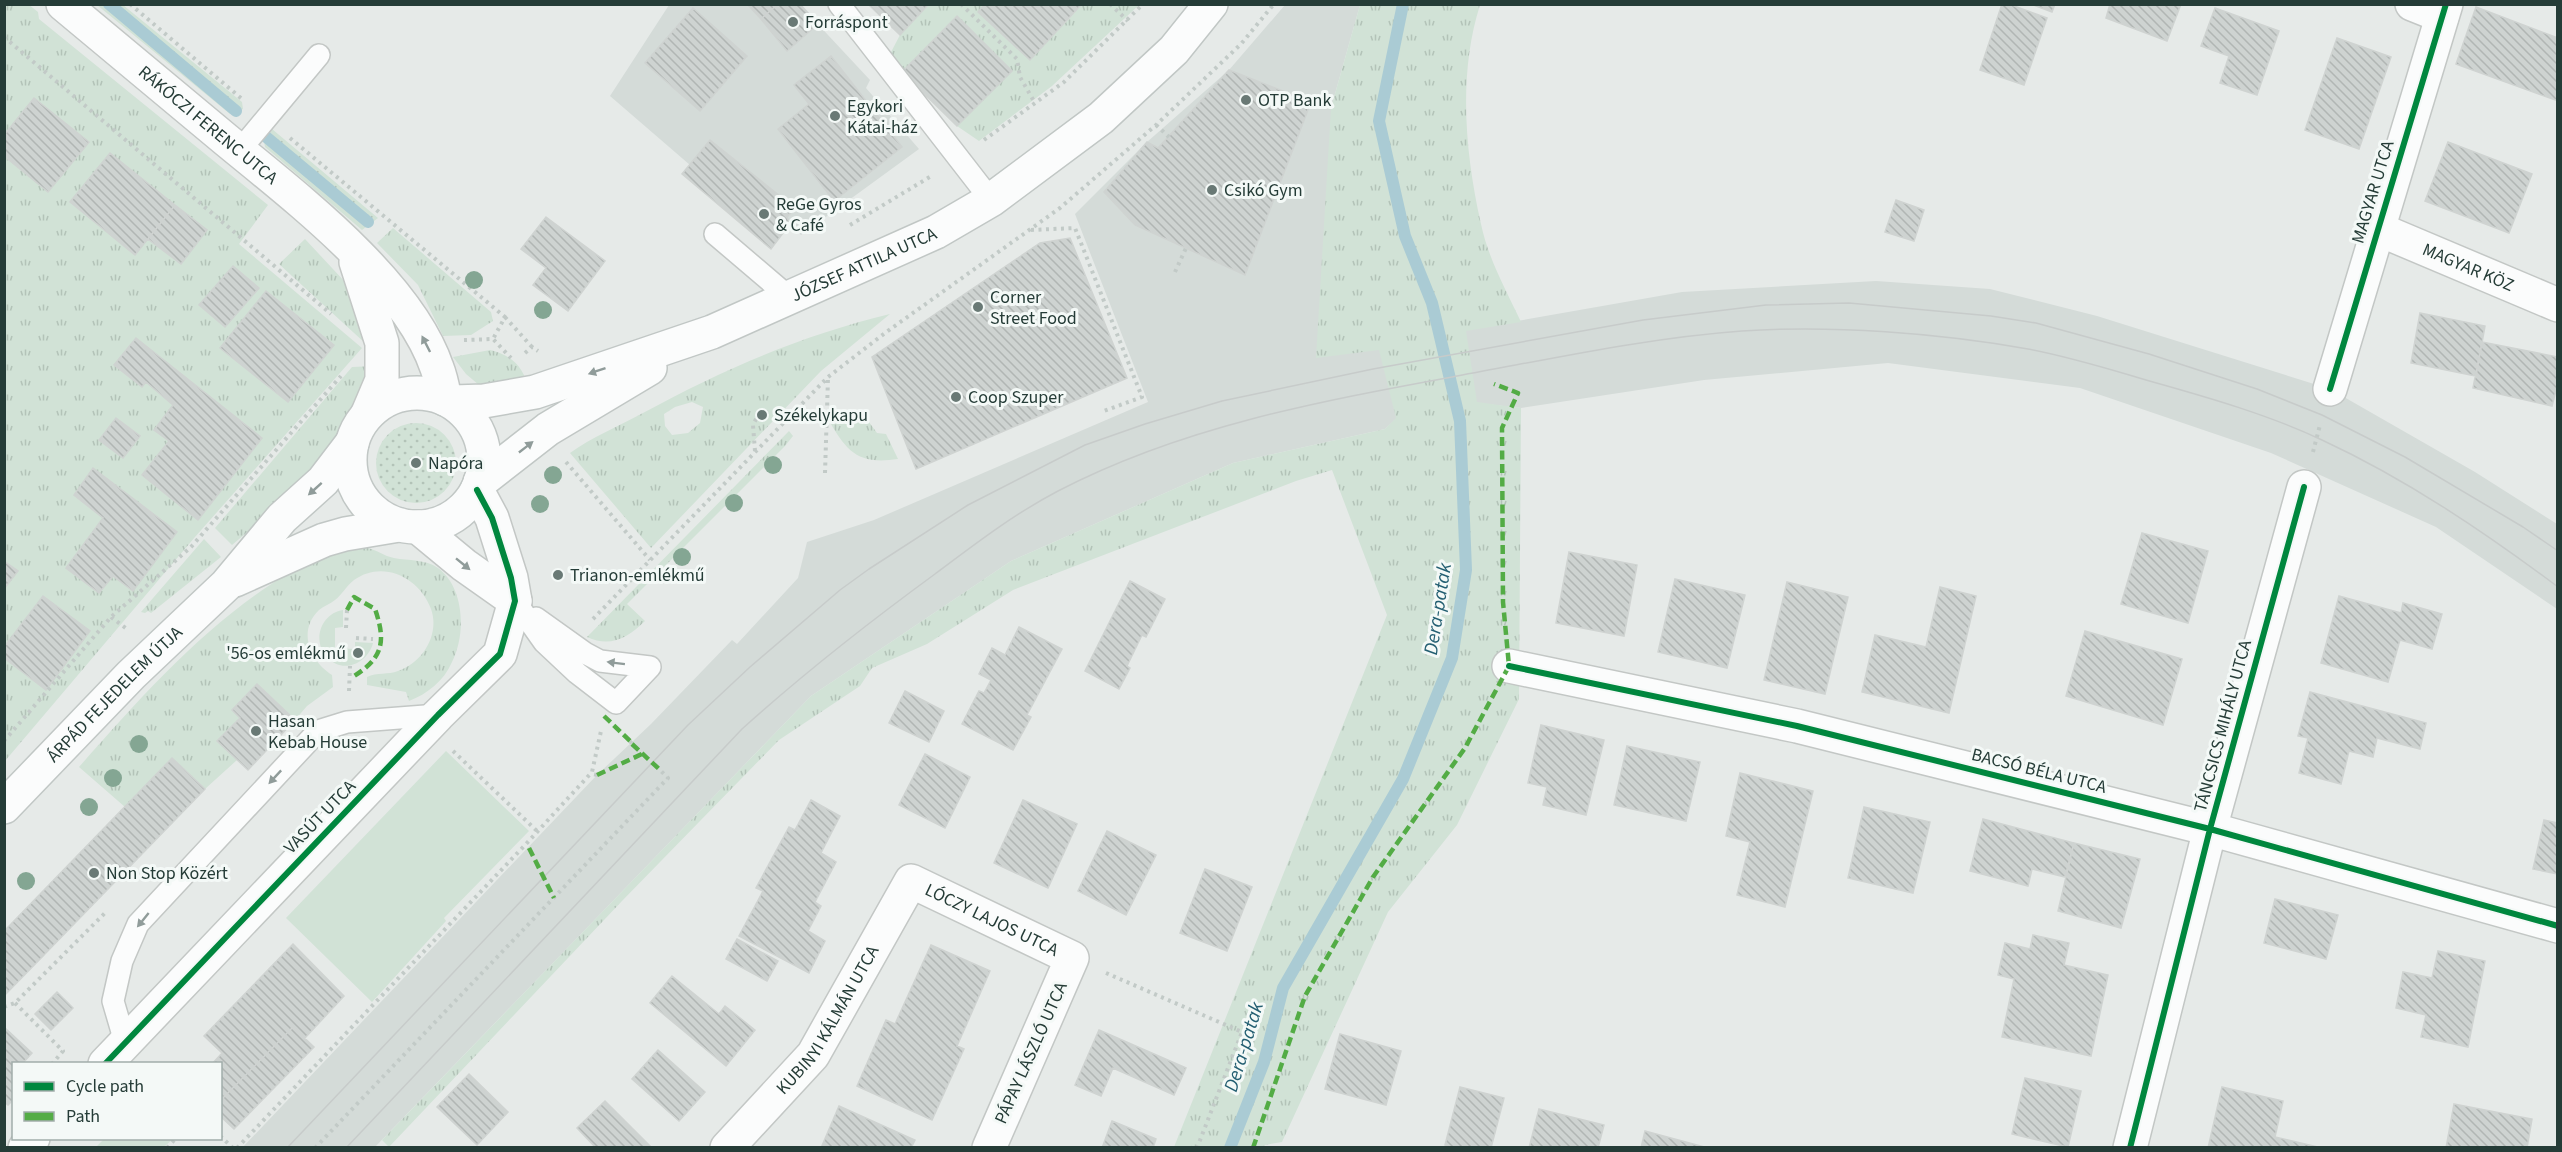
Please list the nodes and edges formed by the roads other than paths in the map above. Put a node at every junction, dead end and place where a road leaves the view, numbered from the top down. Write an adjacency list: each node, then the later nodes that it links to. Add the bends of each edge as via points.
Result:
1 (63, 4): 7 (street, RÁKÓCZI FERENC UTCA)
2 (839, 4): 8 (lane)
3 (1211, 4): 8 (street, JÓZSEF ATTILA UTCA, via 1174,50 1101,117)
4 (2412, 4): 5 (street)
5 (2444, 10): 9 (street, MAGYAR UTCA)
6 (319, 56): 7 (lane)
7 (240, 150): 11 (street, RÁKÓCZI FERENC UTCA)
8 (991, 200): 12 (street, JÓZSEF ATTILA UTCA, via 936,232)
9 (2378, 229): 13 (street, MAGYAR KÖZ); 15 (street, MAGYAR UTCA)
10 (715, 234): 12 (lane)
11 (350, 246): 16 (street, RÁKÓCZI FERENC UTCA, one-way to 11, via 437,367 405,310); 17 (street, via 382,343 382,380)
12 (790, 298): 14 (street, JÓZSEF ATTILA UTCA)
13 (2558, 304)
14 (712, 332): 16 (street, JÓZSEF ATTILA UTCA, one-way to 16, via 535,392 484,401); 19 (street, one-way to 14, via 579,409)
15 (2330, 389)
16 (449, 401): 17 (street, via 425,393 404,394 385,400); 19 (street, via 470,419 480,439 483,461)
17 (368, 413): 18 (street)
18 (352, 443): 21 (street, via 354,485 364,502 381,516); 22 (street, ÁRPÁD FEJEDELEM ÚTJA, one-way to 22, via 323,481 282,518)
19 (478, 486): 21 (street, via 462,510 442,522); 23 (street, via 492,518)
20 (2304, 487): 27 (street, TÁNCSICS MIHÁLY UTCA)
21 (409, 526): 22 (street, ÁRPÁD FEJEDELEM ÚTJA, via 324,540); 23 (street, one-way to 23)
22 (226, 585): 26 (street, ÁRPÁD FEJEDELEM ÚTJA, via 131,675)
23 (515, 601): 23 (lane, one-way to 23, via 544,642 616,703 650,667 600,661); 25 (street, VASÚT UTCA, via 500,654)
24 (1509, 666): 27 (street, BACSÓ BÉLA UTCA, via 1797,726)
25 (438, 715): 31 (street, VASÚT UTCA); 31 (lane, VASÚT UTCA, one-way to 31, via 347,722 318,731 138,924 122,961 113,1001)
26 (4, 807)
27 (2210, 829): 29 (street, BACSÓ BÉLA UTCA); 34 (street, TÁNCSICS MIHÁLY UTCA)
28 (911, 881): 30 (street, LÓCZY LAJOS UTCA); 32 (street, KUBINYI KÁLMÁN UTCA, via 813,1056)
29 (2558, 926)
30 (1072, 958): 33 (street, PÁPAY LÁSZLÓ UTCA)
31 (115, 1053)
32 (727, 1148)
33 (989, 1148)
34 (2130, 1148)

